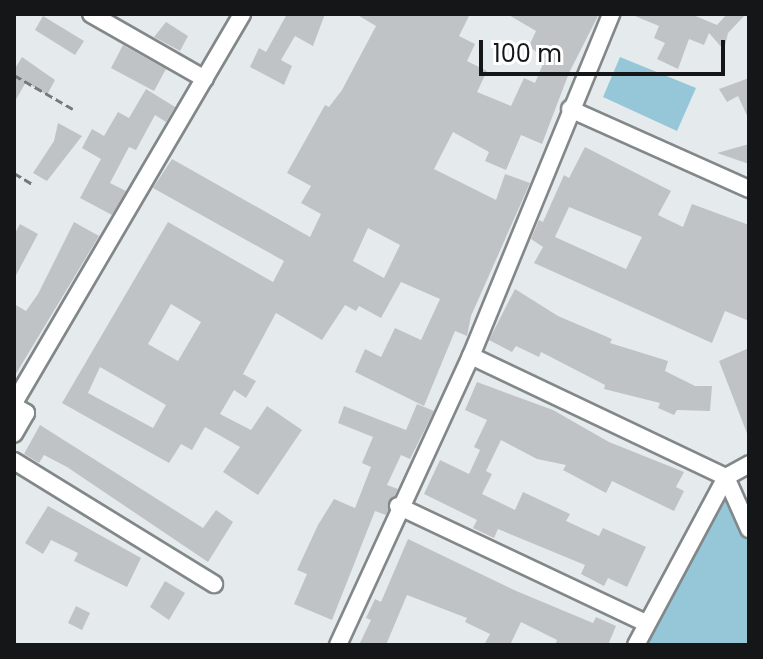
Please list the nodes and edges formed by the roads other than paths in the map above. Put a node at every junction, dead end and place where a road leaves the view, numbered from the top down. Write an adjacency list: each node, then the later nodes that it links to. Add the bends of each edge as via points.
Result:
1 (91, 14): 4 (street)
2 (242, 14): 4 (street)
3 (611, 14): 5 (street)
4 (205, 79): 8 (street)
5 (570, 109): 6 (street); 7 (street)
6 (749, 189)
7 (471, 356): 12 (street); 13 (street)
8 (14, 405): 9 (street, via 26,413)
9 (14, 434)
10 (14, 461): 15 (street)
11 (749, 464): 12 (street)
12 (726, 477): 14 (street); 16 (street)
13 (398, 506): 16 (street); 17 (street)
14 (749, 529)
15 (214, 584)
16 (646, 623): 18 (street)
17 (338, 645)
18 (636, 645)

